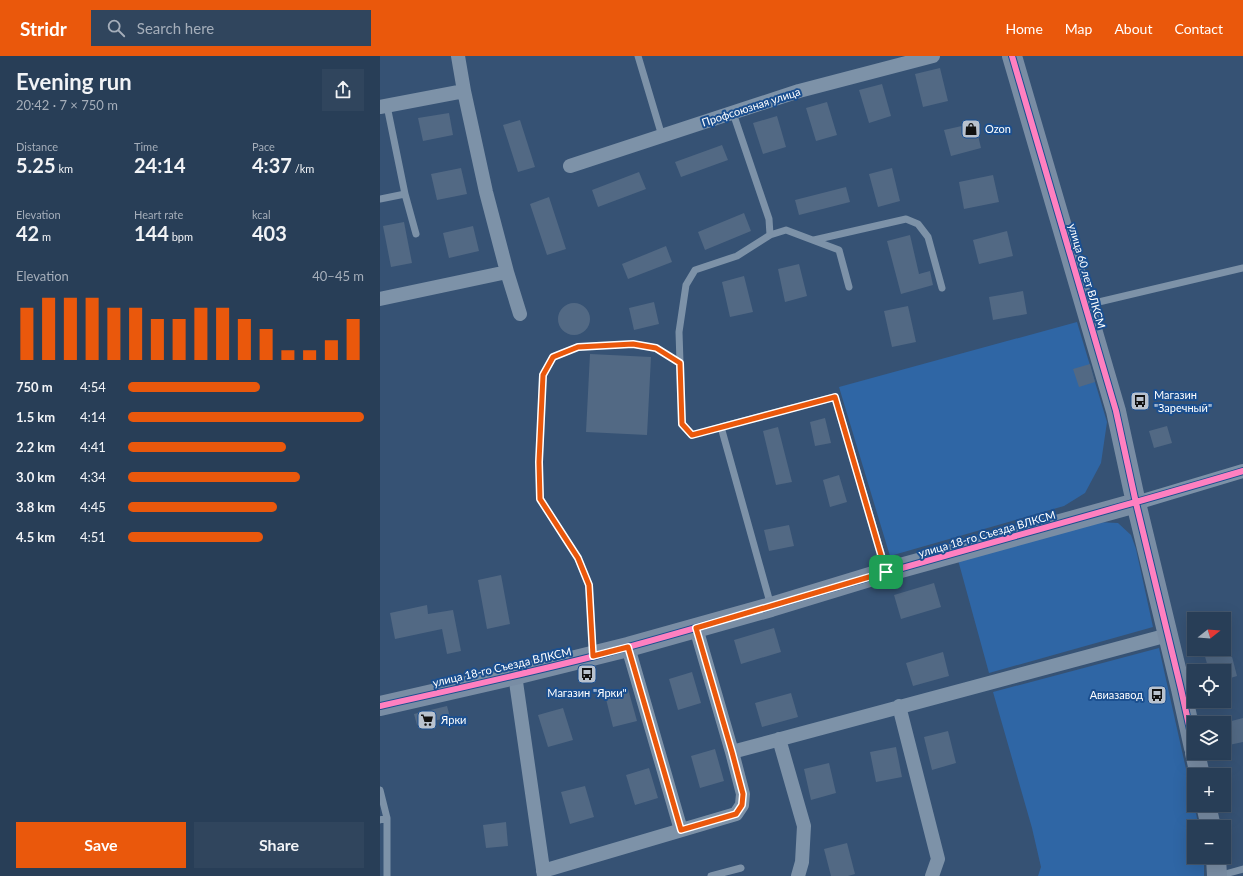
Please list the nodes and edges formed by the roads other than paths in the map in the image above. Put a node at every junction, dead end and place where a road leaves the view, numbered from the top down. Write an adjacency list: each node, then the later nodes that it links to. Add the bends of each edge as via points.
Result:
1 (458, 56): 5 (street)
2 (638, 56): 8 (lane)
3 (934, 56): 7 (street, Профсоюзная улица, via 799,91)
4 (1012, 56): 20 (street, улица 60 лет ВЛКСМ)
5 (464, 91): 6 (street); 16 (street)
6 (384, 106): 10 (lane)
7 (733, 113): 8 (street, Профсоюзная улица); 13 (lane, via 769,219)
8 (662, 136): 9 (street, Профсоюзная улица)
9 (570, 166)
10 (405, 194): 11 (lane); 12 (lane)
11 (380, 199)
12 (416, 234)
13 (770, 235): 14 (lane, via 786,230); 22 (lane, via 737,256 695,270 686,285 679,332)
14 (814, 240): 17 (lane, via 839,250); 18 (lane, via 906,219 918,224 928,236)
15 (1243, 268): 20 (lane)
16 (506, 272): 19 (street); 21 (street)
17 (849, 287)
18 (942, 288)
19 (380, 299)
20 (1085, 305): 25 (street, улица 60 лет ВЛКСМ, via 1116,411)
21 (520, 314)
22 (680, 363): 23 (lane, via 682,424 692,435); 31 (lane, via 656,348 633,344 578,347 553,357 543,375 540,499 578,558 589,585)
23 (721, 427): 26 (lane, via 835,397); 27 (lane)
24 (1243, 471): 25 (street)
25 (1136, 503): 26 (street, улица 18-го Съезда ВЛКСМ); 29 (street, улица 60 лет ВЛКСМ)
26 (886, 572): 27 (street, улица 18-го Съезда ВЛКСМ)
27 (771, 607): 28 (street, улица 18-го Съезда ВЛКСМ)
28 (696, 628): 30 (street, улица 18-го Съезда ВЛКСМ); 37 (street)
29 (1168, 634): 34 (street); 35 (street, улица 60 лет ВЛКСМ)
30 (628, 647): 31 (street, улица 18-го Съезда ВЛКСМ); 40 (street)
31 (593, 656): 32 (street, улица 18-го Съезда ВЛКСМ)
32 (515, 675): 33 (street, улица 18-го Съезда ВЛКСМ); 44 (street)
33 (380, 706)
34 (899, 706): 36 (street); 48 (street, via 938,858)
35 (1187, 717)
36 (779, 739): 37 (street); 47 (street, via 804,826 802,862)
37 (732, 752): 40 (street, via 743,794 742,805 736,814)
38 (380, 790): 39 (lane)
39 (383, 819): 45 (lane)
40 (681, 830): 44 (street)
41 (1216, 864): 49 (street)
42 (741, 868): 46 (lane)
43 (1243, 869): 49 (lane)
44 (543, 873)
45 (387, 876)
46 (711, 876)
47 (798, 876)
48 (932, 876)
49 (1217, 876)

